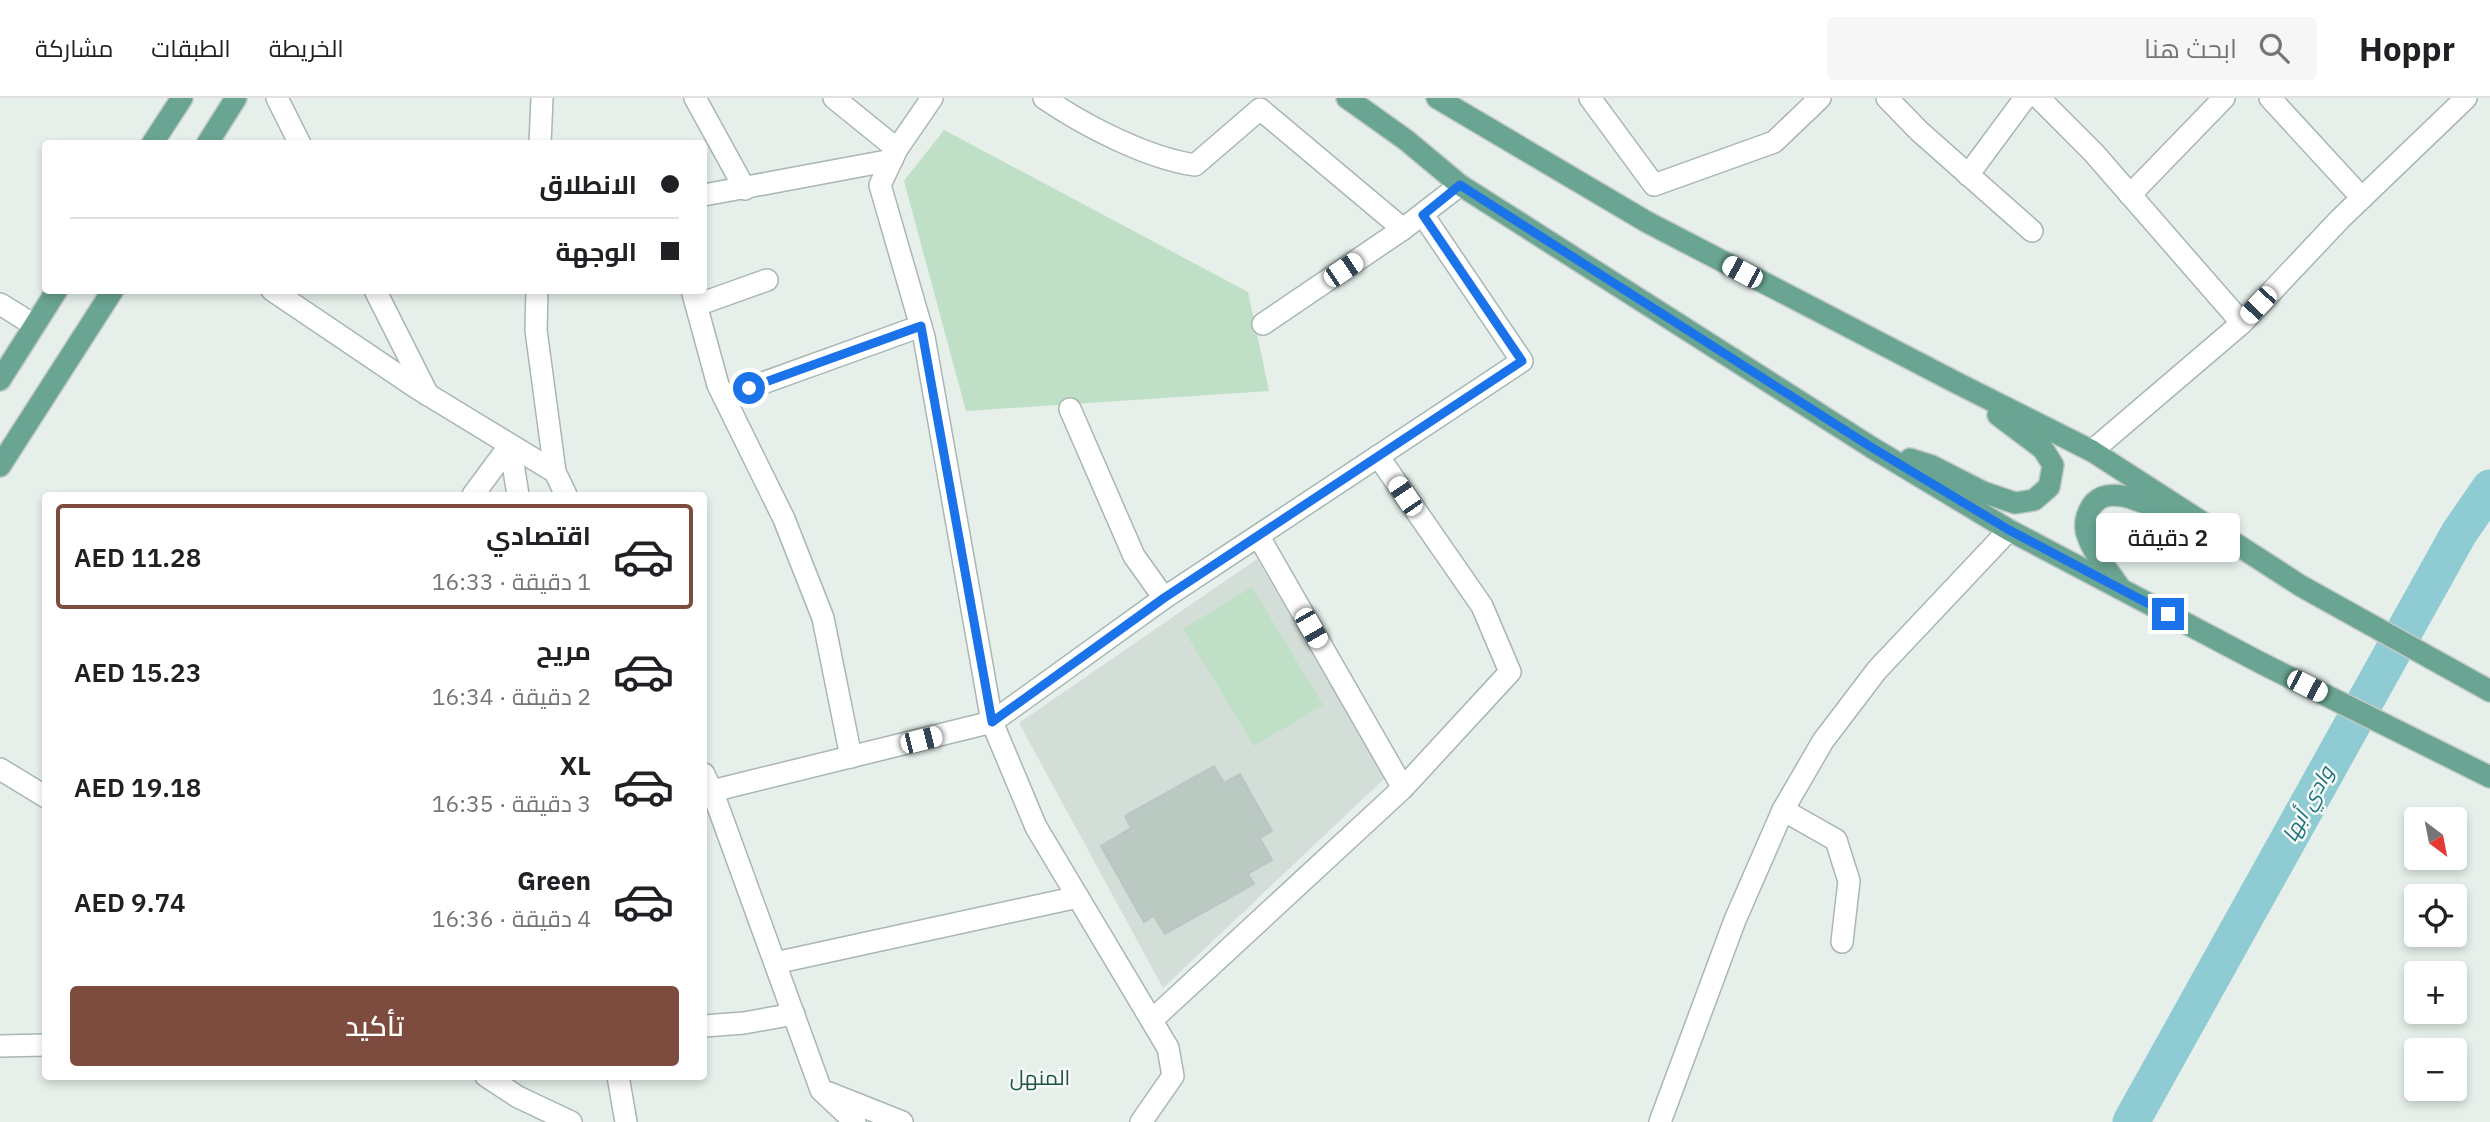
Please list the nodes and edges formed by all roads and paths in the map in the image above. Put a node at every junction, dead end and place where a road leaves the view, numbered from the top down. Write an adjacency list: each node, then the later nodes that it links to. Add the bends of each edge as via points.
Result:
1 (182, 98): 20 (main road)
2 (236, 98): 21 (main road)
3 (277, 98): 22 (street)
4 (542, 98): 23 (street)
5 (695, 98): 27 (street)
6 (834, 98): 24 (street)
7 (932, 98): 24 (street)
8 (1044, 98): 19 (street, via 1069,115 1146,151 1195,165)
9 (1347, 98): 26 (main road)
10 (1438, 98): 47 (main road, via 1647,222)
11 (1590, 98): 12 (street, via 1654,185 1774,142)
12 (1820, 98)
13 (1887, 98): 25 (street)
14 (2025, 98): 25 (street)
15 (2039, 98): 29 (street)
16 (2224, 98): 29 (street)
17 (2270, 98): 30 (street)
18 (2466, 98): 30 (street)
19 (1266, 104): 32 (street)
20 (155, 140)
21 (209, 140)
22 (298, 140)
23 (540, 140)
24 (894, 155): 27 (street); 45 (street, via 880,185)
25 (1968, 175): 33 (street)
26 (1460, 185): 31 (street); 52 (main road)
27 (745, 189): 28 (street)
28 (707, 195)
29 (2130, 195): 42 (street)
30 (2362, 198): 42 (street)
31 (1423, 215): 32 (street); 54 (street, via 1522,361)
32 (1403, 229): 43 (street)
33 (2032, 232)
34 (767, 279): 40 (street)
35 (54, 294): 44 (main road)
36 (110, 294): 55 (main road)
37 (278, 294): 48 (street)
38 (377, 294): 48 (street)
39 (537, 294): 56 (street, via 536,330)
40 (694, 298): 49 (street)
41 (0, 304): 44 (street)
42 (2242, 323): 53 (street)
43 (1262, 324)
44 (34, 325): 46 (main road)
45 (921, 326): 49 (street); 66 (street)
46 (0, 380)
47 (1956, 383): 52 (main road, via 2043,449 2053,466 2049,487 2034,500 2015,503 1932,466); 53 (main road)
48 (428, 395): 51 (street)
49 (724, 397): 67 (street, via 783,519 823,618)
50 (1070, 409): 64 (street, via 1134,556)
51 (510, 445): 56 (street); 57 (street); 58 (street)
52 (1871, 447): 60 (main road)
53 (2092, 451): 62 (main road)
54 (1378, 456): 61 (street); 71 (street, via 1482,606 1510,672)
55 (0, 466)
56 (555, 472): 59 (street)
57 (475, 492)
58 (518, 492)
59 (565, 492)
60 (2009, 530): 63 (main road); 73 (street, via 1877,670 1823,741)
61 (1259, 537): 64 (street); 71 (street)
62 (2232, 541): 63 (main road, via 2124,494 2108,495 2092,504 2085,520 2088,538); 65 (main road, via 2301,586)
63 (2121, 589): 69 (main road)
64 (1164, 598): 66 (street)
65 (2490, 691)
66 (992, 722): 67 (street); 74 (street, via 1036,827)
67 (851, 757): 70 (street)
68 (0, 769): 72 (street)
69 (2490, 777)
70 (708, 783): 76 (street)
71 (1403, 788): 78 (street)
72 (42, 795)
73 (1783, 810): 75 (street, via 1836,840 1849,881); 90 (street, via 1735,920)
74 (1078, 897): 76 (street); 78 (street)
75 (1842, 942)
76 (775, 963): 77 (street)
77 (794, 1014): 79 (street); 84 (street)
78 (1152, 1020): 89 (street, via 1168,1048 1172,1076)
79 (707, 1026)
80 (42, 1045): 81 (street)
81 (0, 1046)
82 (492, 1080): 85 (street)
83 (619, 1080): 86 (street)
84 (821, 1090): 87 (street); 88 (street)
85 (571, 1122)
86 (626, 1122)
87 (855, 1122)
88 (902, 1122)
89 (1142, 1122)
90 (1660, 1122)

